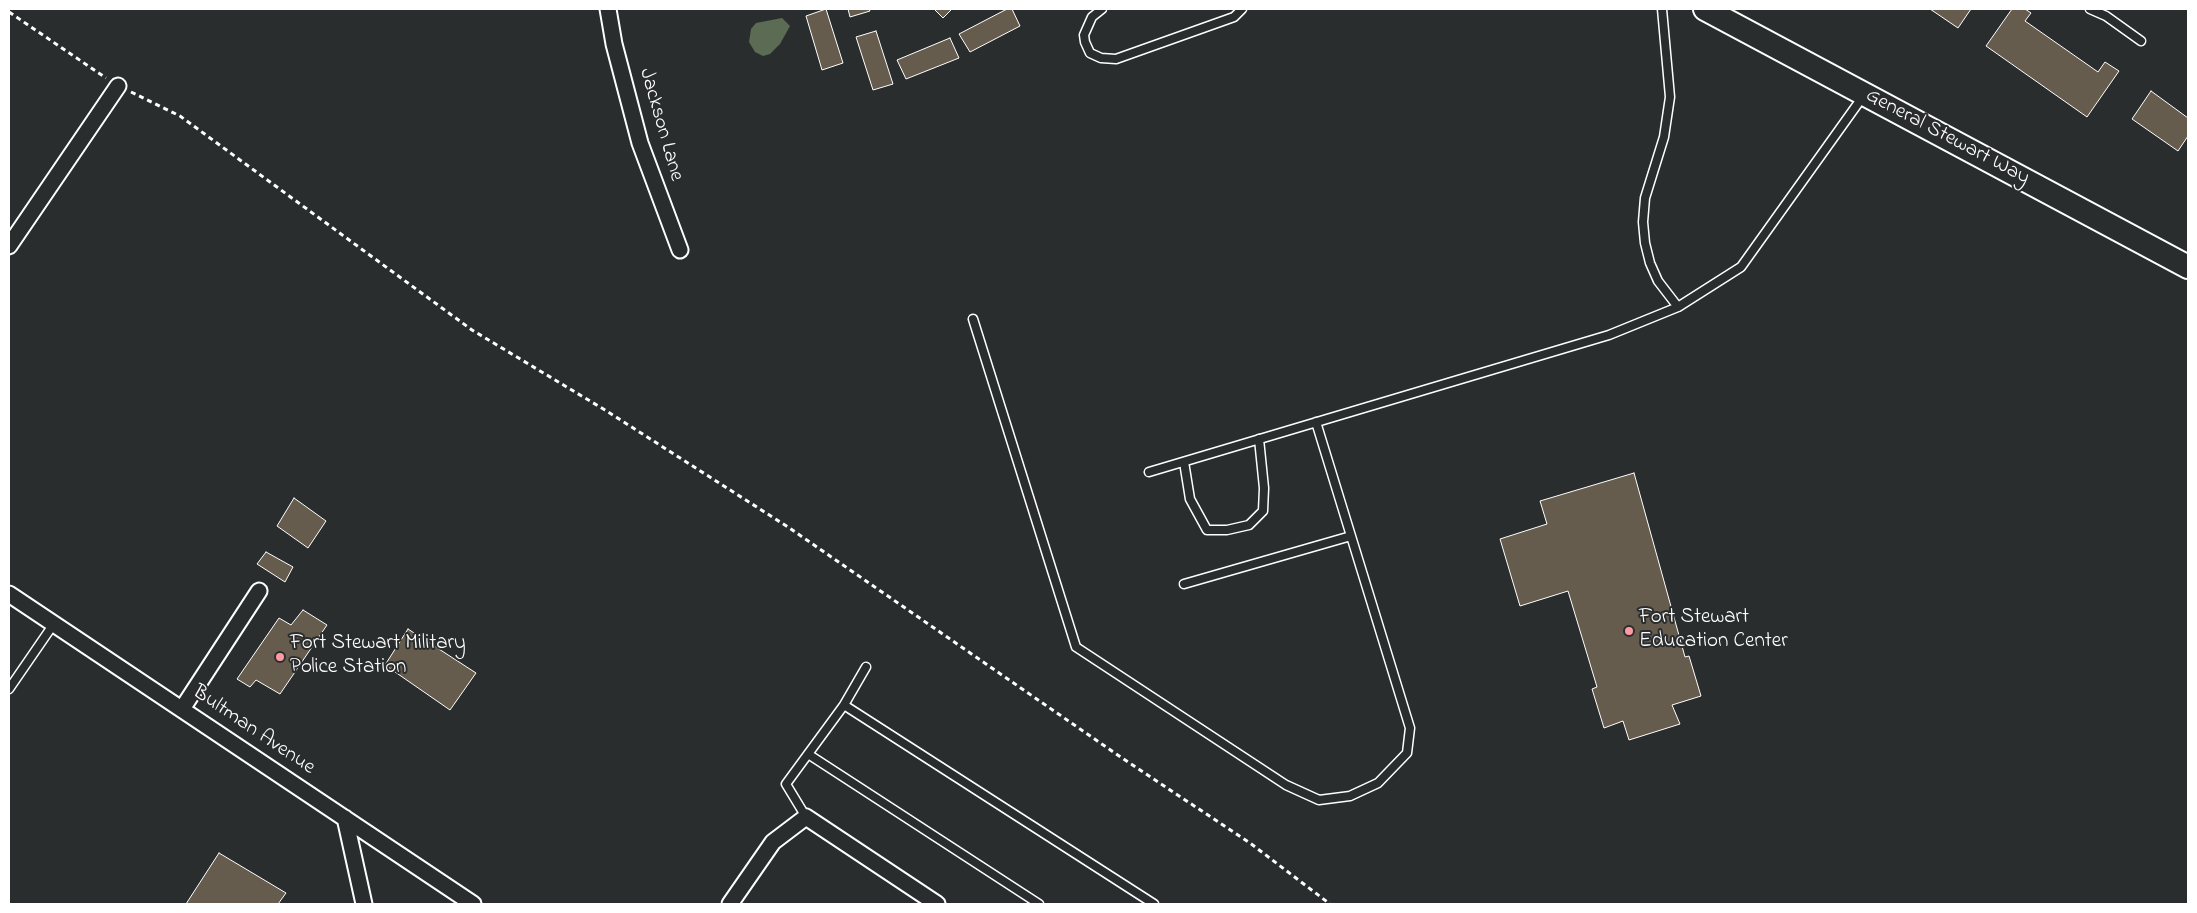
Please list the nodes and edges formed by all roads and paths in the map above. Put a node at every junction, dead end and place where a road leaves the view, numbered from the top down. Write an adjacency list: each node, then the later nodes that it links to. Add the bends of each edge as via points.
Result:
1 (608, 9): 12 (street, Jackson Lane, via 640,143)
2 (1102, 9): 3 (lane, via 1092,17 1084,35 1085,42 1090,53 1100,58 1116,59 1234,18)
3 (1242, 9)
4 (1662, 9): 14 (lane, via 1669,104 1664,137 1645,198 1644,229 1648,256 1658,280)
5 (1705, 9): 10 (main road, General Stewart Way)
6 (2090, 9): 8 (lane, via 2106,16)
7 (9, 12): 9 (path)
8 (2141, 41)
9 (118, 86): 11 (street); 38 (path, via 180,116 472,330 788,527 1250,843)
10 (1865, 95): 13 (main road, General Stewart Way); 14 (lane, via 1742,267)
11 (9, 246)
12 (680, 250)
13 (2188, 267)
14 (1678, 308): 16 (lane, via 1609,335)
15 (974, 320): 20 (lane, via 1076,647 1286,785 1319,800 1350,796 1378,783 1407,753 1410,728)
16 (1316, 422): 17 (lane); 20 (lane)
17 (1259, 439): 18 (lane); 18 (lane, via 1263,511 1249,524 1227,530 1207,530 1190,499)
18 (1184, 462): 19 (lane)
19 (1149, 472)
20 (1351, 536): 21 (lane)
21 (1184, 584)
22 (260, 590): 28 (street)
23 (9, 594): 24 (street, Bultman Avenue)
24 (53, 625): 26 (lane); 28 (street, Bultman Avenue)
25 (866, 667): 27 (lane)
26 (9, 689)
27 (844, 705): 29 (lane); 37 (lane)
28 (182, 709): 31 (street, Bultman Avenue)
29 (808, 754): 30 (lane, via 786,784); 36 (lane)
30 (806, 817): 34 (street, via 773,842); 35 (street)
31 (345, 818): 32 (street); 33 (street, Bultman Avenue)
32 (364, 904)
33 (473, 904)
34 (730, 904)
35 (936, 904)
36 (1039, 904)
37 (1154, 904)
38 (1330, 904)

